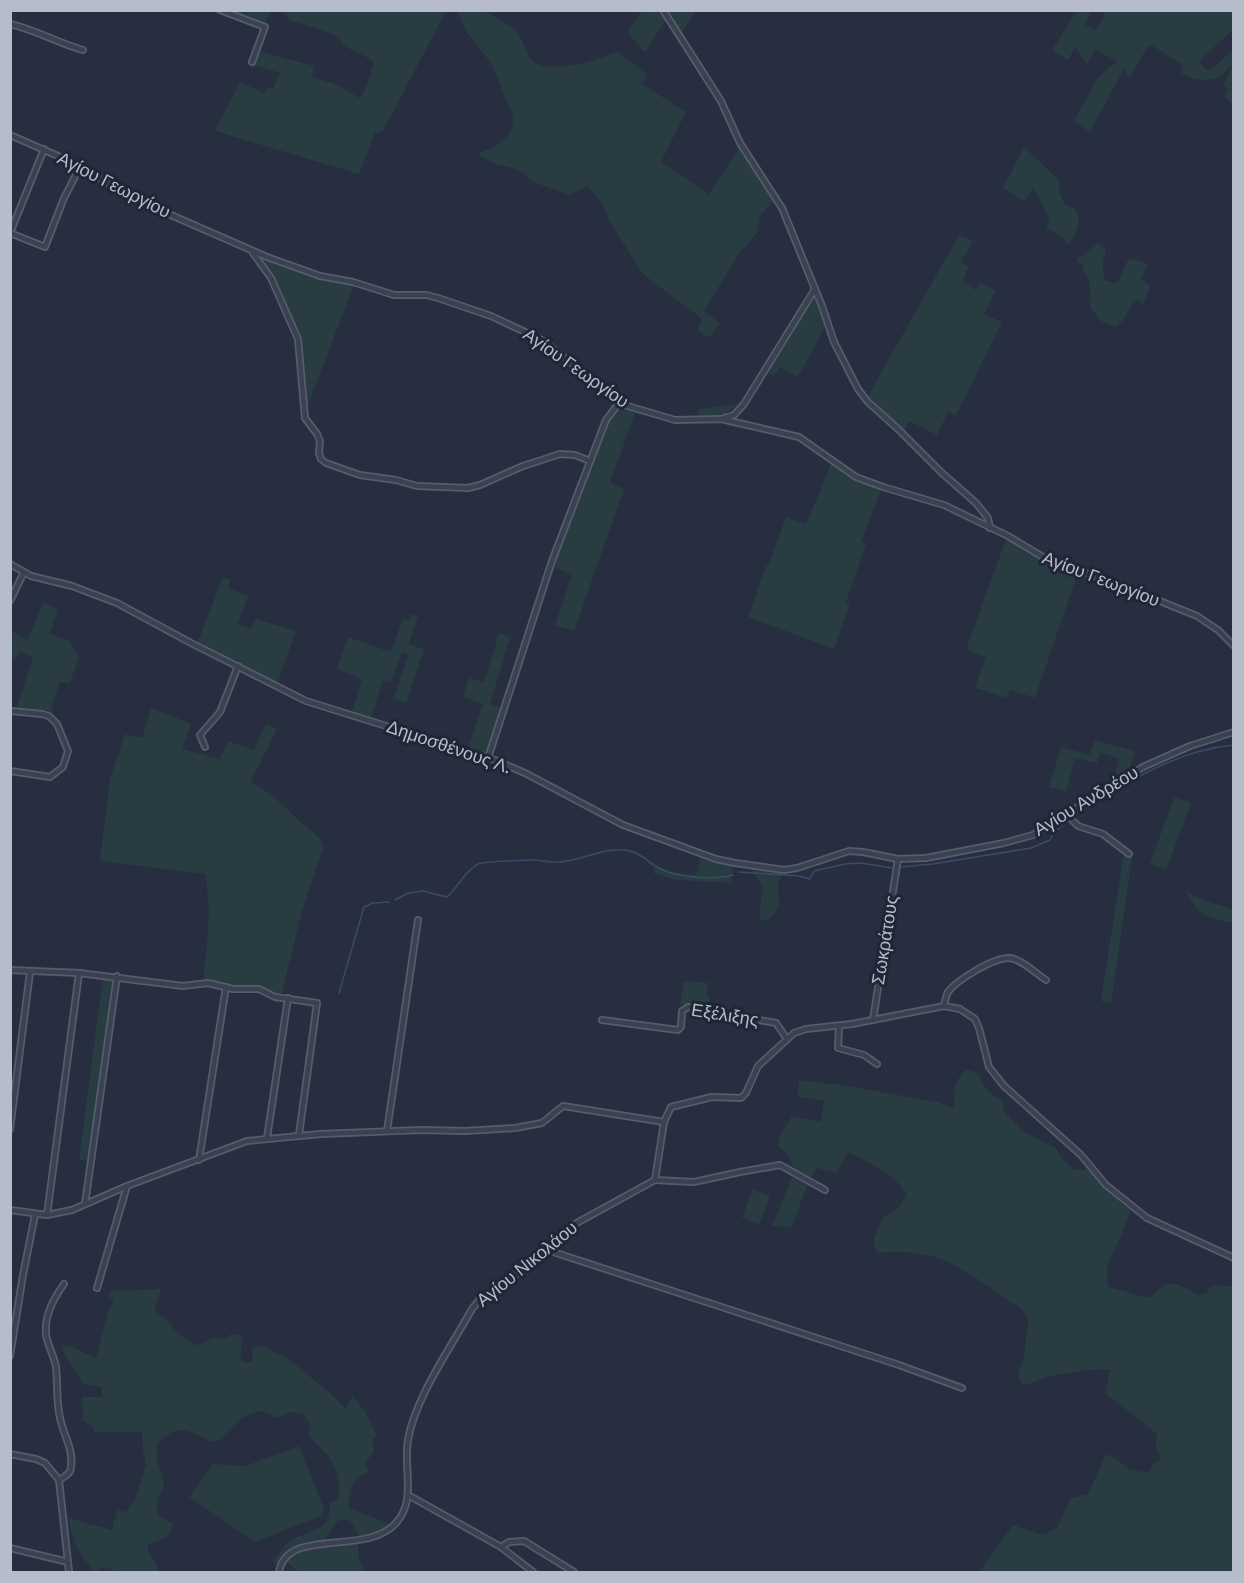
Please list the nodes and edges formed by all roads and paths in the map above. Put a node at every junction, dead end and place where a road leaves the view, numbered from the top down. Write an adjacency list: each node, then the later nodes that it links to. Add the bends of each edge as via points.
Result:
1 (220, 10): 5 (street, via 265,27)
2 (663, 10): 11 (street, via 782,208)
3 (10, 24): 4 (street)
4 (83, 50)
5 (252, 62)
6 (10, 135): 7 (street, Αγίου Γεωργίου)
7 (44, 149): 8 (street, Αγίου Γεωργίου); 9 (street)
8 (80, 167): 9 (street, via 45,247); 10 (street, Αγίου Γεωργίου, via 140,201)
9 (10, 233)
10 (250, 250): 12 (street, Αγίου Γεωργίου, via 320,276 394,295 428,295 491,316 544,341); 14 (street, via 271,278 298,339 305,418 317,434 319,453 326,463 360,475 417,486 468,488 560,454)
11 (815, 288): 13 (street, via 744,404 734,415); 15 (street, via 834,342 858,389 976,503 988,518)
12 (619, 403): 13 (street, Αγίου Γεωργίου, via 675,420); 14 (street, via 606,420)
13 (721, 419): 15 (street, Αγίου Γεωργίου, via 799,437 856,477 944,504)
14 (590, 461): 24 (street, via 552,561)
15 (990, 528): 19 (street, Αγίου Γεωργίου, via 1048,560 1197,616)
16 (10, 564): 17 (street, Δημοσθένους Λ.)
17 (24, 572): 18 (street); 20 (street, Δημοσθένους Λ., via 117,603)
18 (10, 601)
19 (1233, 646)
20 (238, 666): 23 (street, via 220,712 200,735); 24 (street, Δημοσθένους Λ., via 306,701)
21 (10, 711): 25 (street, via 49,716 57,724 68,751 63,767 50,777)
22 (1233, 732): 26 (street, Αγίου Ανδρέου, via 1143,767)
23 (205, 747)
24 (488, 758): 28 (street, Δημοσθένους Λ., via 525,773 623,825 716,859 784,870 849,851)
25 (10, 771)
26 (1067, 815): 27 (street, via 1078,826 1103,834); 28 (street, Αγίου Ανδρέου, via 1036,834 1004,843 926,858)
27 (1129, 854)
28 (898, 859): 39 (street, Σωκράτους)
29 (418, 920): 45 (street)
30 (10, 970): 31 (street)
31 (30, 972): 32 (street); 44 (street)
32 (79, 973): 33 (street); 55 (street)
33 (117, 976): 35 (street, via 183,986 208,983); 52 (street)
34 (1046, 980): 37 (street, via 1012,958 999,959 953,988)
35 (226, 987): 36 (street, via 259,989); 48 (street)
36 (288, 998): 46 (street, via 314,1002 317,1006); 47 (street)
37 (944, 1006): 39 (street); 57 (street, via 960,1009 975,1019 992,1073 1081,1155 1106,1185 1147,1218)
38 (602, 1020): 41 (street, Εξέλιξης, via 678,1030 682,1011 688,1007 776,1023)
39 (873, 1020): 40 (street)
40 (840, 1026): 41 (street, via 806,1029); 42 (street, via 838,1048 864,1055)
41 (787, 1039): 43 (street, via 758,1066 741,1098 712,1096 677,1104 671,1107)
42 (877, 1064)
43 (664, 1122): 45 (street, via 568,1106 560,1107 547,1120 527,1126); 49 (street)
44 (10, 1129)
45 (387, 1131): 46 (street)
46 (299, 1135): 47 (street)
47 (267, 1138): 48 (street, via 233,1145)
48 (199, 1160): 50 (street)
49 (655, 1180): 51 (street, via 694,1182 780,1166); 56 (street, Αγίου Νικολάου, via 591,1213)
50 (127, 1186): 52 (street); 59 (street)
51 (825, 1190)
52 (85, 1204): 55 (street)
53 (10, 1210): 54 (street)
54 (35, 1215): 55 (street); 60 (street)
55 (47, 1215)
56 (544, 1249): 61 (street); 64 (street, Αγίου Νικολάου, via 501,1288 480,1299 434,1377 419,1405 408,1441)
57 (1233, 1258)
58 (64, 1284): 63 (street, via 48,1313 46,1334 56,1368 58,1412 67,1434 72,1465 70,1473)
59 (97, 1288)
60 (10, 1356)
61 (962, 1388)
62 (10, 1454): 63 (street, via 36,1459)
63 (59, 1480): 67 (street)
64 (408, 1495): 65 (street); 69 (street, Αγίου Νικολάου, via 401,1517 387,1532 371,1539 291,1551 283,1558)
65 (501, 1547): 70 (street); 71 (street, via 524,1541)
66 (10, 1548): 67 (street)
67 (68, 1562): 68 (street)
68 (69, 1572)
69 (279, 1572)
70 (533, 1572)
71 (574, 1572)

